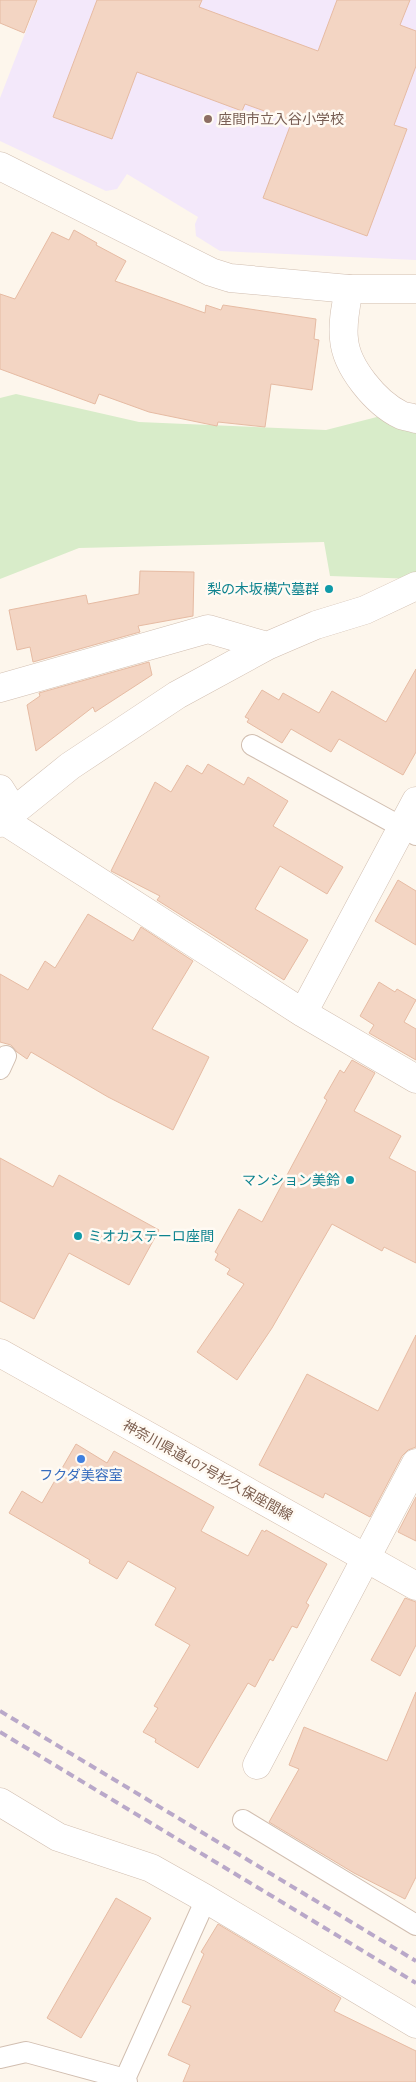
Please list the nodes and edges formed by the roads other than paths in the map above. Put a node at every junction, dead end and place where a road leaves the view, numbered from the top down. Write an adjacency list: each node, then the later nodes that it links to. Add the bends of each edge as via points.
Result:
1 (0, 166): 2 (street, via 211,272 230,278)
2 (349, 289): 3 (street); 4 (street, via 344,339 348,356 364,385 379,399 401,415)
3 (416, 289)
4 (416, 419)
5 (416, 586): 6 (street, via 365,610 316,625)
6 (267, 646): 7 (street, via 208,628); 11 (street, via 177,695 70,766)
7 (0, 688)
8 (252, 745): 12 (lane)
9 (0, 788): 11 (street, via 5,797)
10 (416, 801): 12 (street)
11 (2, 821): 13 (street)
12 (409, 831): 13 (street)
13 (302, 1013): 14 (street)
14 (416, 1079)
15 (0, 1353): 17 (street, 神奈川県道407号杉久保座間線)
16 (416, 1463): 17 (street)
17 (366, 1560): 18 (street, 神奈川県道407号杉久保座間線); 19 (street)
18 (416, 1586)
19 (257, 1765)
20 (0, 1802): 22 (street, via 58,1837 151,1868)
21 (243, 1820): 23 (lane)
22 (206, 1899): 24 (street); 26 (lane)
23 (416, 1925)
24 (416, 2024)
25 (0, 2058): 26 (lane, via 26,2052)
26 (126, 2080)

